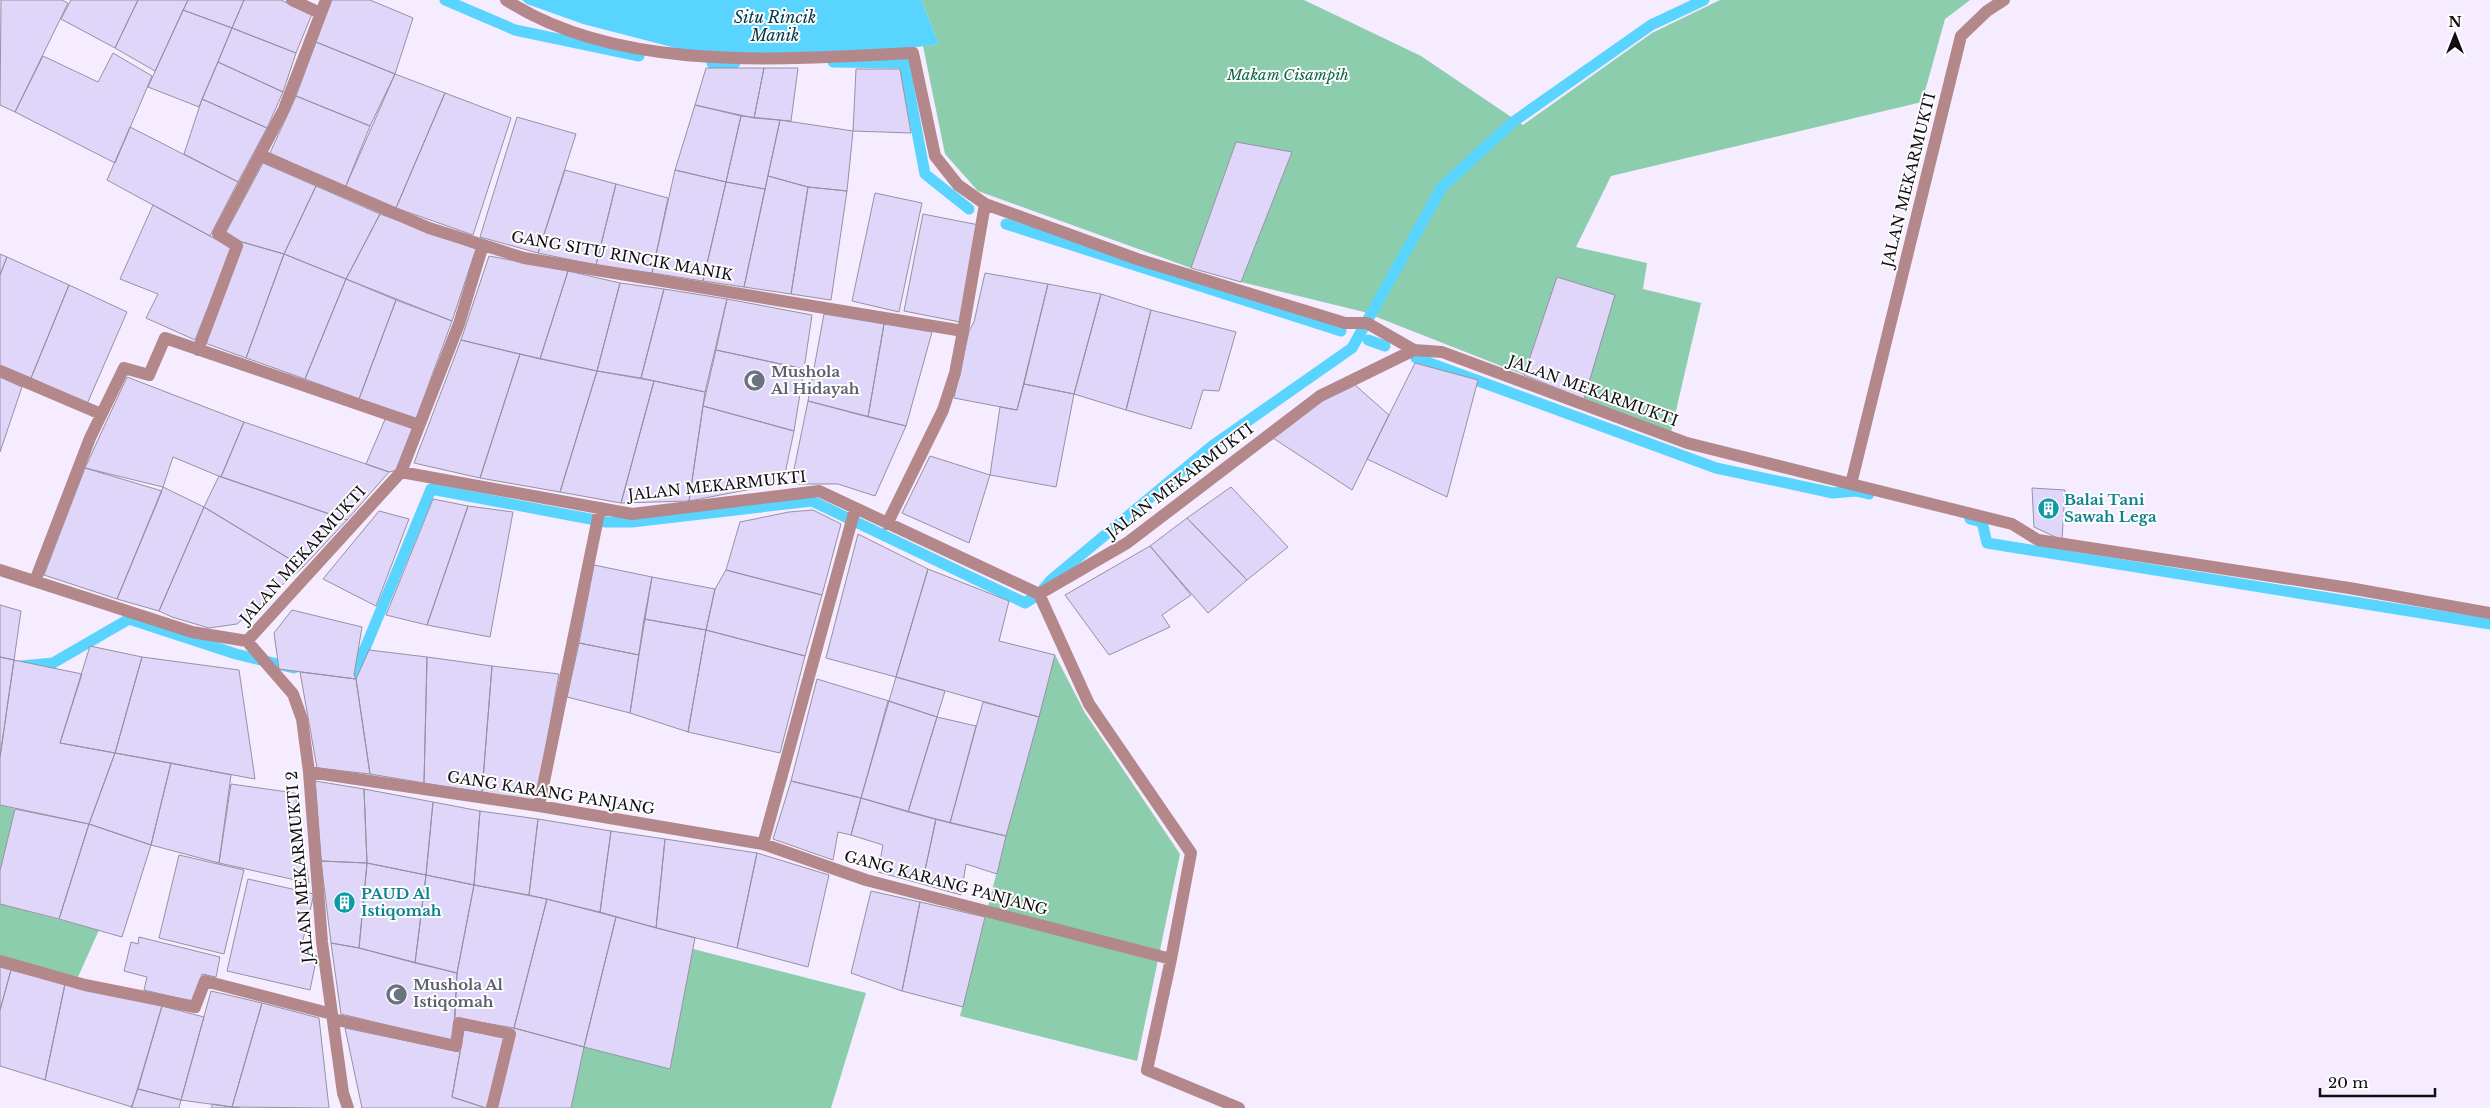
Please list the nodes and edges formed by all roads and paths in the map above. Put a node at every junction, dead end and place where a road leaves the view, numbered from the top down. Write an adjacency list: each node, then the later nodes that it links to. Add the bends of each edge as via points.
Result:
1 (292, 0): 5 (street)
2 (326, 0): 5 (street)
3 (506, 0): 7 (street, via 562,29 677,55 764,59 913,53 935,156 958,185)
4 (2004, 0): 16 (street, JALAN MEKARMUKTI, via 1961,36)
5 (320, 12): 6 (street, via 284,109)
6 (260, 155): 8 (street, GANG SITU RINCIK MANIK, via 429,228); 10 (street, via 218,234 237,246)
7 (985, 204): 9 (street); 11 (street, via 1147,262 1345,323 1367,323)
8 (483, 245): 9 (street, GANG SITU RINCIK MANIK, via 524,258); 14 (street, via 459,324)
9 (963, 331): 19 (street, via 955,373 943,410)
10 (198, 350): 13 (street, via 165,338 149,375 124,368); 14 (street)
11 (1414, 350): 16 (street, JALAN MEKARMUKTI, via 1442,352 1687,443); 22 (street, JALAN MEKARMUKTI, via 1320,396 1127,543)
12 (0, 371): 13 (street)
13 (101, 414): 21 (street)
14 (419, 425): 15 (street)
15 (401, 472): 17 (street, JALAN MEKARMUKTI); 24 (street, JALAN MEKARMUKTI)
16 (1851, 484): 23 (street, via 2012,524 2038,540)
17 (600, 508): 18 (street, JALAN MEKARMUKTI, via 632,514 819,491); 26 (street)
18 (856, 509): 19 (street, JALAN MEKARMUKTI); 27 (street)
19 (887, 524): 22 (street, JALAN MEKARMUKTI)
20 (0, 570): 21 (street, JALAN MEKARMUKTI)
21 (35, 581): 24 (street, JALAN MEKARMUKTI, via 192,632)
22 (1039, 594): 28 (street, via 1089,704 1190,853)
23 (2490, 613)
24 (247, 641): 25 (street, JALAN MEKARMUKTI 2, via 293,694 302,719)
25 (309, 772): 26 (street, GANG KARANG PANJANG); 30 (street, JALAN MEKARMUKTI 2, via 322,942)
26 (539, 806): 27 (street, GANG KARANG PANJANG)
27 (763, 844): 28 (street, GANG KARANG PANJANG, via 866,880)
28 (1171, 960): 33 (street, via 1147,1070)
29 (0, 961): 30 (street, via 85,985 195,1007 205,981)
30 (332, 1016): 31 (street, JALAN MEKARMUKTI 2); 32 (street, via 456,1046 459,1023 510,1034)
31 (348, 1108)
32 (492, 1108)
33 (1239, 1108)

